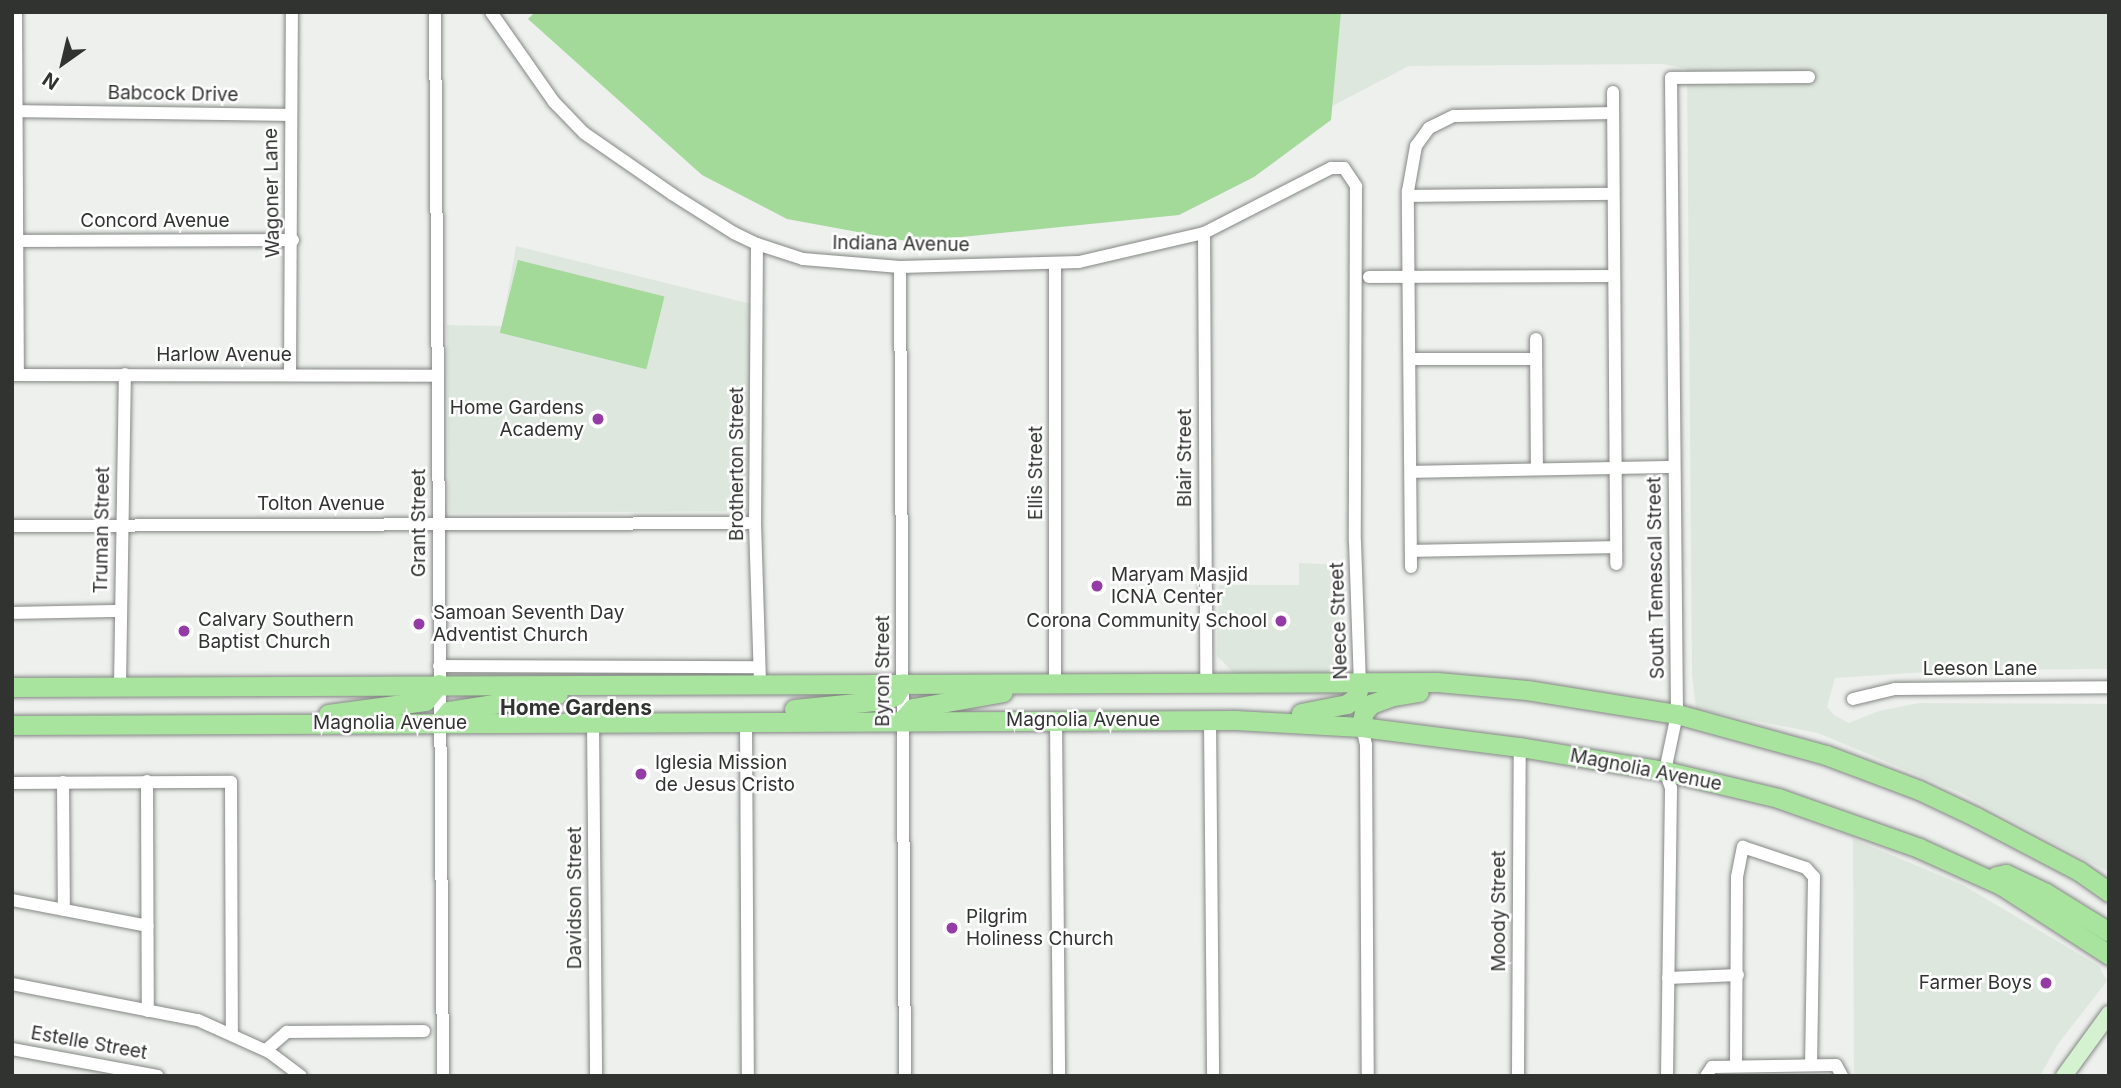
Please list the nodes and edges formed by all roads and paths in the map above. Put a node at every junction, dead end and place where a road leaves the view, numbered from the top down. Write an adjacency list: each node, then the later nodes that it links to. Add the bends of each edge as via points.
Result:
1 (16, 12): 7 (street)
2 (292, 12): 9 (street, Wagoner Lane)
3 (435, 12): 28 (street, Grant Street)
4 (491, 12): 16 (street, Indiana Avenue, via 554,102 579,128 672,194)
5 (1809, 77): 29 (street, South Temescal Street, via 1671,78)
6 (1613, 92): 8 (street)
7 (15, 111): 9 (street, Babcock Drive); 15 (street)
8 (1613, 113): 11 (street); 12 (street, via 1454,116 1429,128 1416,146)
9 (289, 115): 14 (street, Wagoner Lane)
10 (1345, 168): 13 (street, Indiana Avenue, via 1331,168); 49 (street, Neece Street, via 1356,186)
11 (1613, 194): 12 (street); 20 (street)
12 (1408, 196): 21 (street)
13 (1204, 233): 17 (street, Indiana Avenue, via 1098,259); 46 (street, Blair Street)
14 (293, 240): 15 (street, Concord Avenue); 25 (street, Wagoner Lane)
15 (17, 241): 27 (street)
16 (757, 244): 18 (street, Indiana Avenue, via 803,259); 34 (street, Brotherton Street)
17 (1055, 264): 18 (street, Indiana Avenue); 45 (street, Ellis Street)
18 (900, 267): 47 (street, Byron Street)
19 (1368, 276): 21 (street)
20 (1614, 276): 21 (street); 30 (street)
21 (1409, 278): 23 (street)
22 (1536, 339): 24 (street)
23 (1409, 359): 24 (street); 32 (street)
24 (1536, 359): 31 (street)
25 (290, 373): 26 (street, Harlow Avenue); 28 (street, Harlow Avenue)
26 (125, 374): 27 (street, Harlow Avenue); 35 (street, Truman Street)
27 (15, 375)
28 (436, 376): 33 (street, Grant Street)
29 (1674, 467): 30 (street); 55 (street, South Temescal Street)
30 (1615, 468): 31 (street); 37 (street)
31 (1538, 469): 32 (street)
32 (1410, 472): 38 (street)
33 (439, 522): 34 (street, Tolton Avenue); 35 (street, Tolton Avenue); 43 (street, Grant Street)
34 (755, 523): 44 (street, Brotherton Street)
35 (120, 524): 36 (street, Tolton Avenue); 41 (street, Truman Street)
36 (12, 526)
37 (1615, 547): 38 (street); 39 (street)
38 (1411, 551): 40 (street)
39 (1616, 564)
40 (1411, 566)
41 (120, 611): 42 (street); 52 (street, Truman Street)
42 (14, 613)
43 (439, 675): 44 (street, Magnolia Avenue); 48 (main road, Magnolia Avenue); 52 (main road, Magnolia Avenue); 62 (street, Grant Street); 63 (main road, via 425,701)
44 (760, 675): 47 (main road, Magnolia Avenue); 48 (main road, Magnolia Avenue)
45 (1055, 682): 46 (main road, Magnolia Avenue); 47 (main road, Magnolia Avenue); 57 (main road, via 913,708)
46 (1206, 682): 49 (main road, Magnolia Avenue)
47 (903, 683): 56 (main road, via 895,696 884,700 761,713); 57 (street, Byron Street)
48 (625, 684): 62 (main road, via 450,710)
49 (1360, 684): 50 (main road, Magnolia Avenue); 60 (main road, via 1353,699 1334,708); 65 (street, Neece Street)
50 (1473, 686): 55 (main road, Magnolia Avenue, via 1580,697); 65 (main road, via 1376,701 1364,712)
51 (12, 687): 52 (main road, Magnolia Avenue)
52 (120, 687)
53 (2109, 687): 54 (street, Leeson Lane, via 1895,689)
54 (1853, 699)
55 (1676, 714): 67 (street, South Temescal Street); 71 (main road, Magnolia Avenue, via 1786,742 1888,778 1989,823)
56 (746, 720): 57 (main road, Magnolia Avenue); 61 (main road, Magnolia Avenue); 95 (street)
57 (902, 720): 58 (main road, Magnolia Avenue); 96 (street, Byron Street)
58 (1056, 720): 59 (main road, Magnolia Avenue); 97 (street)
59 (1210, 720): 60 (main road, Magnolia Avenue); 98 (street)
60 (1235, 720): 65 (main road, Magnolia Avenue)
61 (593, 721): 62 (main road, Magnolia Avenue); 94 (street, Davidson Street)
62 (439, 723): 63 (main road, Magnolia Avenue); 93 (street, Grant Street)
63 (247, 724): 64 (main road, Magnolia Avenue)
64 (12, 725)
65 (1361, 727): 66 (main road, Magnolia Avenue); 99 (street, Neece Street, via 1366,745)
66 (1520, 747): 67 (main road, Magnolia Avenue); 100 (street, Moody Street)
67 (1665, 771): 72 (main road, Magnolia Avenue, via 1778,798 1919,848); 81 (street, South Temescal Street, via 1671,788)
68 (147, 781): 69 (street); 77 (street); 86 (street, via 231,782)
69 (63, 782): 70 (street); 76 (street)
70 (12, 783)
71 (2078, 870): 73 (main road); 74 (main road, Magnolia Avenue)
72 (1985, 878): 78 (main road, via 2006,874); 79 (main road, Magnolia Avenue)
73 (2109, 883)
74 (2109, 892)
75 (12, 900): 76 (street)
76 (64, 910): 77 (street)
77 (148, 926): 83 (street)
78 (2109, 932)
79 (2109, 955)
80 (1738, 975): 81 (street); 89 (street, via 1737,877 1743,847 1805,868 1814,877); 90 (street)
81 (1668, 978): 101 (street, South Temescal Street)
82 (12, 984): 83 (street)
83 (148, 1011): 86 (street, via 198,1020)
84 (2109, 1014): 104 (main road)
85 (424, 1031): 88 (street, via 287,1032)
86 (232, 1034): 88 (street)
87 (12, 1049): 91 (street, Estelle Street)
88 (266, 1050): 92 (street)
89 (1811, 1065): 90 (street); 103 (street, via 1836,1065)
90 (1736, 1066): 102 (street, via 1712,1067)
91 (158, 1076)
92 (301, 1076)
93 (443, 1076)
94 (596, 1076)
95 (748, 1076)
96 (905, 1076)
97 (1059, 1076)
98 (1213, 1076)
99 (1368, 1076)
100 (1518, 1076)
101 (1667, 1076)
102 (1706, 1076)
103 (1842, 1076)
104 (2064, 1076)

